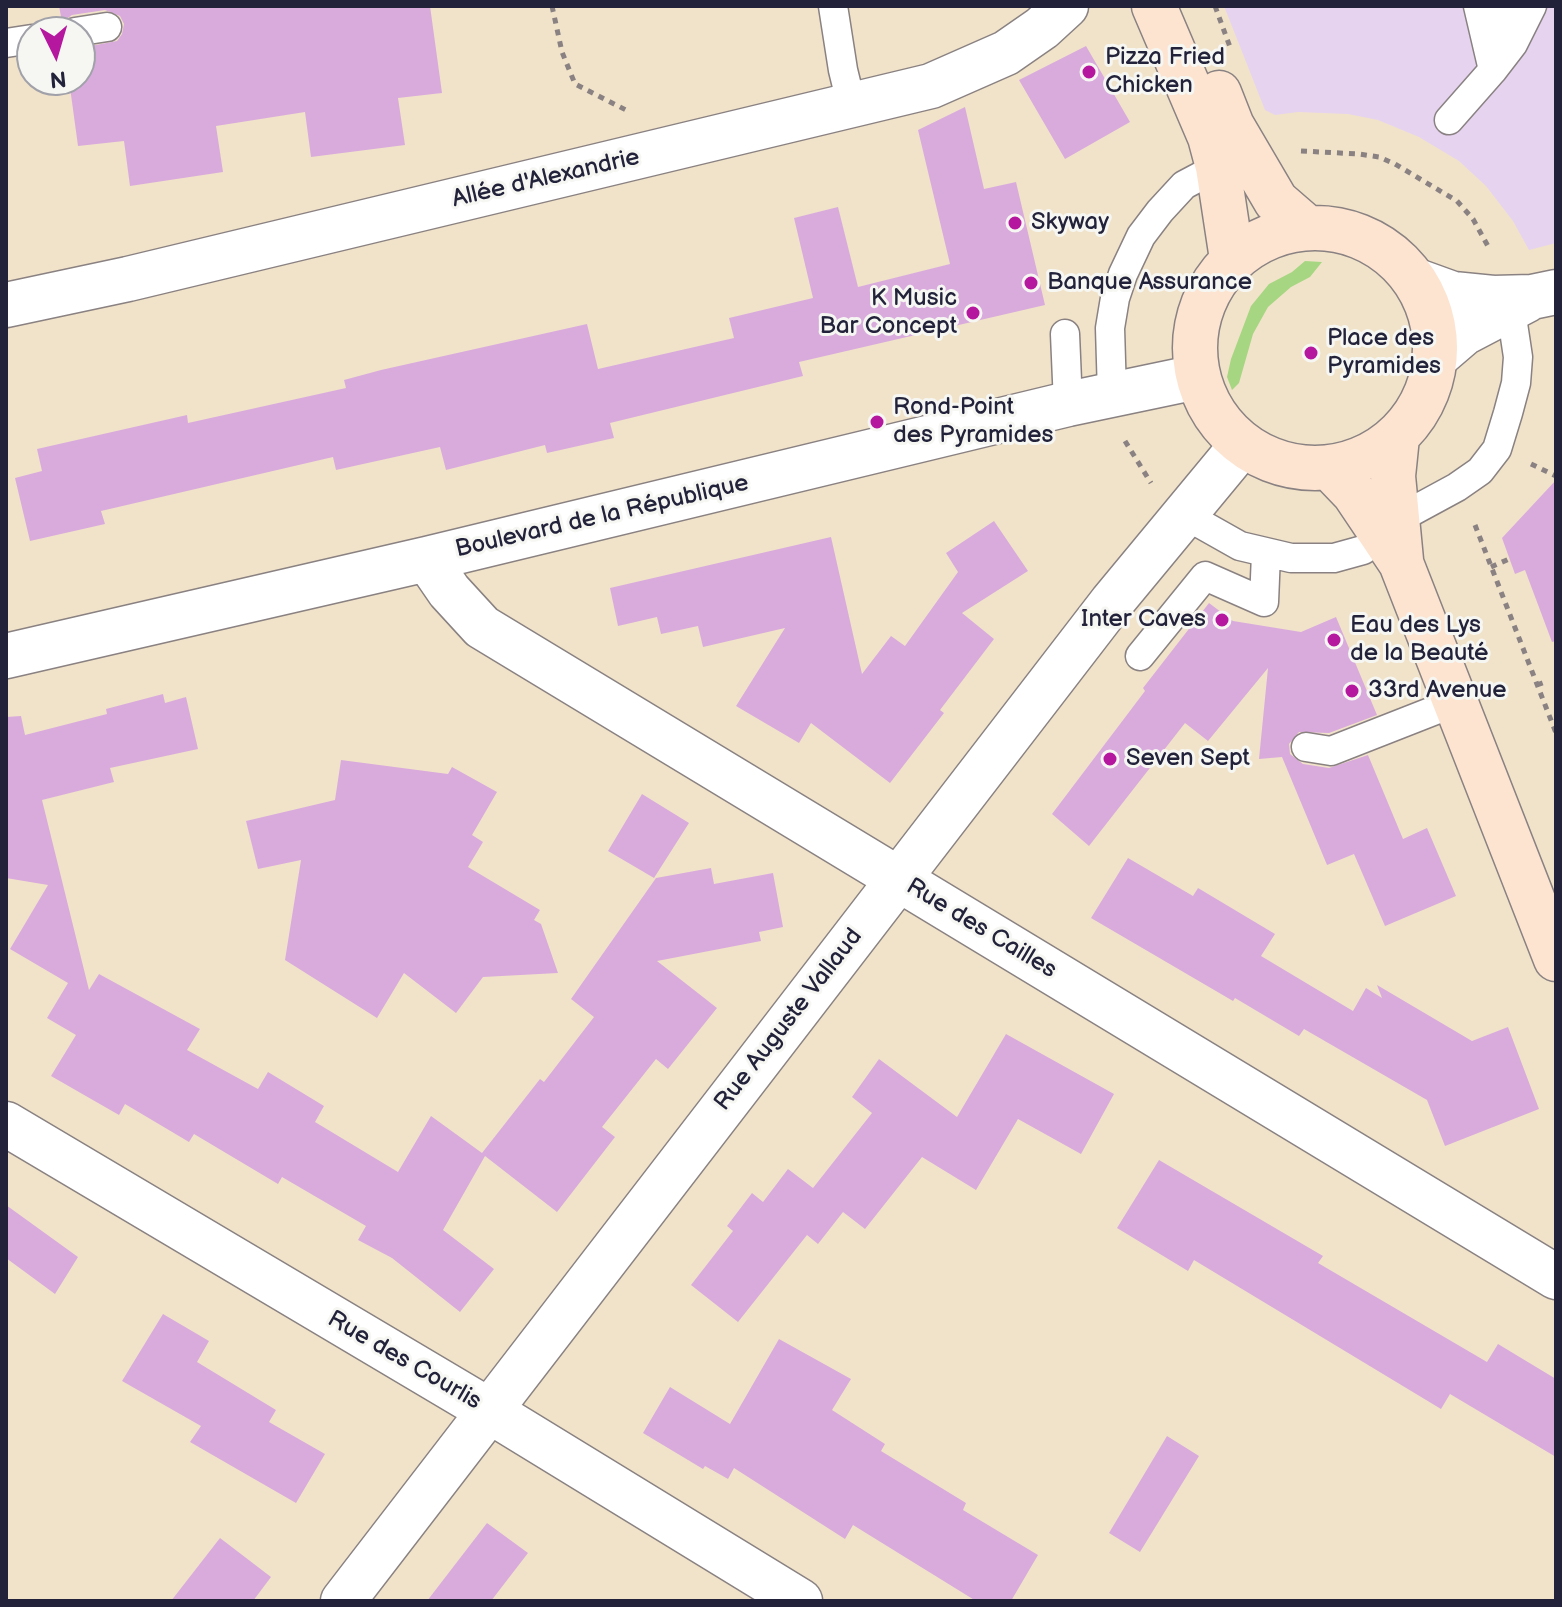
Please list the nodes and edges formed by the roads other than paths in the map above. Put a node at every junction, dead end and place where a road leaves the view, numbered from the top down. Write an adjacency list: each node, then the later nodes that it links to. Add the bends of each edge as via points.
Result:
1 (833, 6): 10 (lane)
2 (1066, 6): 10 (street, Allée d'Alexandrie, via 1006,53 931,86)
3 (1154, 6): 12 (main road)
4 (1185, 6): 13 (main road, via 1232,126 1276,201)
5 (1478, 6): 9 (lane)
6 (1523, 8): 9 (lane, via 1513,44)
7 (107, 27): 8 (lane)
8 (96, 29)
9 (1493, 70): 11 (lane)
10 (852, 107): 17 (street, Allée d'Alexandrie)
11 (1449, 120)
12 (1218, 167): 14 (main road); 21 (lane, via 1184,185 1160,211 1123,274 1110,328)
13 (1306, 227): 14 (main road, via 1267,236); 15 (main road, via 1350,231 1375,242)
14 (1232, 259): 20 (main road, via 1212,283 1199,313)
15 (1417, 281): 16 (street, via 1453,294); 19 (main road, via 1433,318)
16 (1527, 298): 19 (street, via 1464,333); 27 (lane, via 1516,383 1497,449 1480,471)
17 (6, 305)
18 (1065, 334): 22 (lane)
19 (1436, 357): 23 (main road, via 1417,414)
20 (1197, 377): 21 (street, Boulevard de la République); 24 (main road, via 1214,414)
21 (1112, 394): 22 (street, Boulevard de la République)
22 (1068, 404): 29 (street, Boulevard de la République)
23 (1397, 437): 25 (main road, via 1366,457); 27 (main road)
24 (1242, 445): 25 (main road, via 1269,460); 26 (street, Rue Auguste Vallaud)
25 (1330, 468): 27 (main road)
26 (1185, 515): 28 (lane, via 1218,536); 34 (street, Rue Auguste Vallaud)
27 (1394, 539): 28 (lane, via 1334,558); 32 (main road)
28 (1266, 554): 31 (lane, via 1264,602 1205,576)
29 (427, 559): 30 (street, Boulevard de la République); 34 (street, Rue des Cailles, via 482,627)
30 (6, 656)
31 (1140, 656)
32 (1456, 702): 33 (lane, via 1331,751); 35 (main road)
33 (1306, 747)
34 (898, 879): 37 (street, Rue des Cailles); 38 (street, Rue Auguste Vallaud)
35 (1553, 944)
36 (6, 1124): 38 (street, Rue des Courlis)
37 (1556, 1277)
38 (488, 1410): 39 (street, Rue Auguste Vallaud); 40 (street, Rue des Courlis)
39 (343, 1601)
40 (800, 1601)

